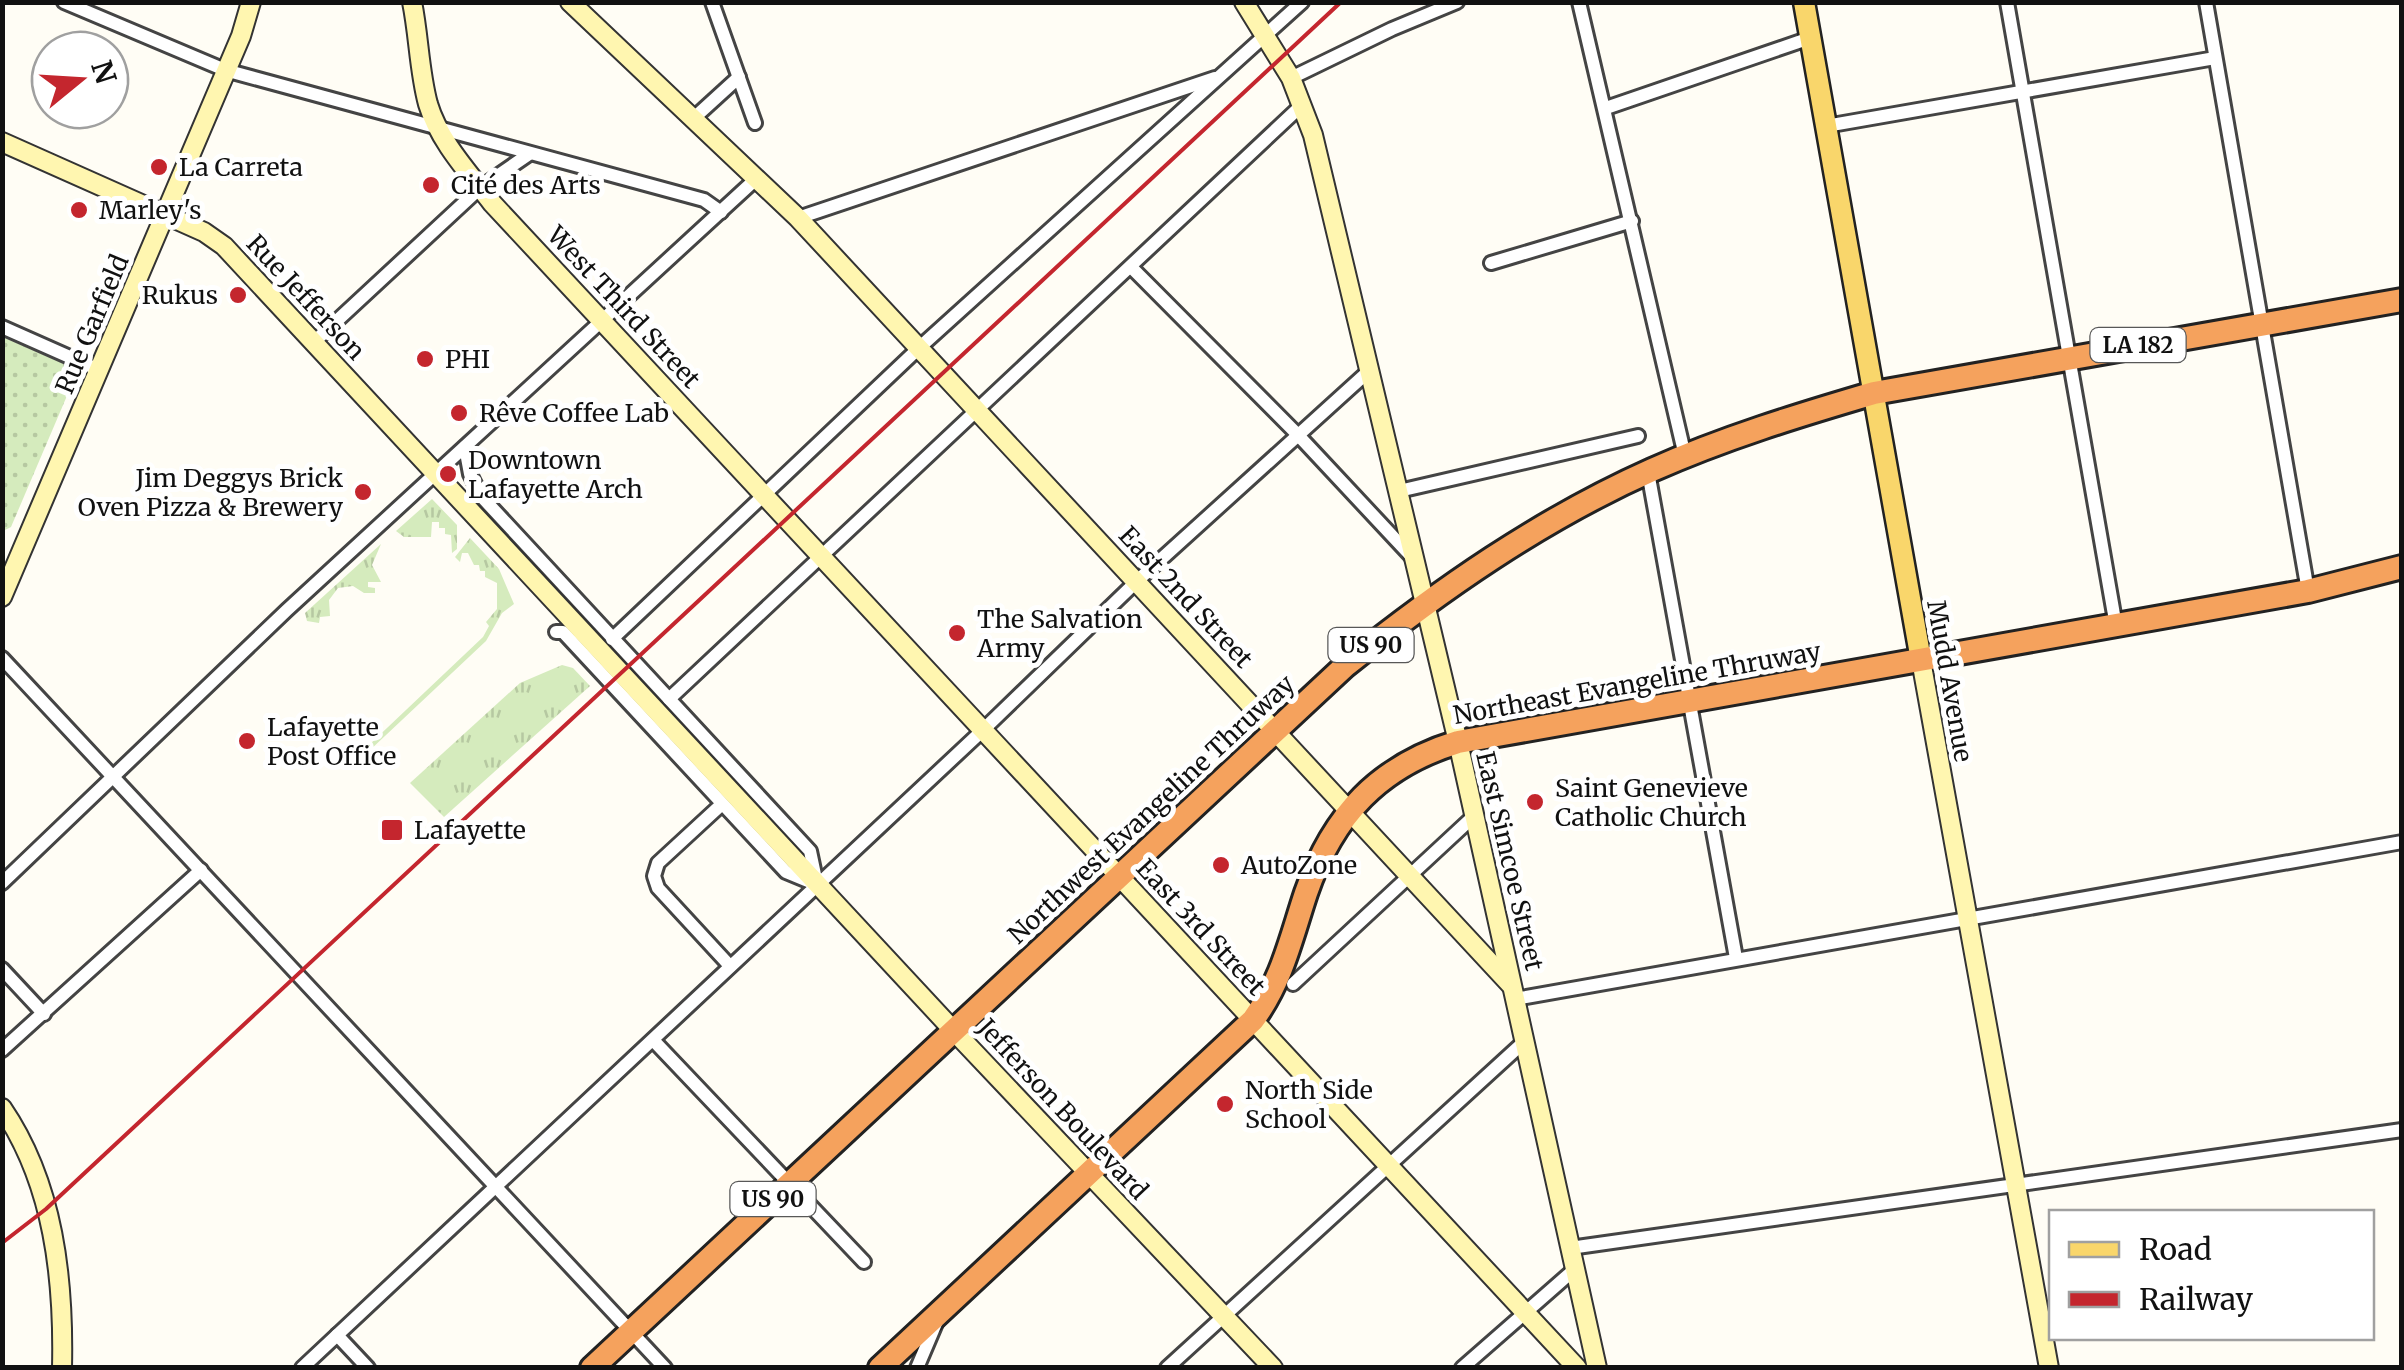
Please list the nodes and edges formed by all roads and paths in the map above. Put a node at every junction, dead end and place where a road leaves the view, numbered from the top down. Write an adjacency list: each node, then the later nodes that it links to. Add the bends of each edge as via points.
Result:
1 (64, 2): 16 (street)
2 (251, 2): 16 (street, Rue Garfield)
3 (412, 2): 26 (street, West Third Street, via 428,103)
4 (712, 2): 18 (street)
5 (1244, 2): 13 (street, East Simcoe Street)
6 (1302, 2): 13 (street)
7 (1457, 2): 19 (street)
8 (1579, 2): 22 (street)
9 (1804, 2): 14 (main road, Mudd Avenue)
10 (2007, 2): 20 (street)
11 (2206, 2): 15 (street)
12 (581, 6): 23 (street, East 2nd Street)
13 (1266, 37): 17 (street); 19 (street, East Simcoe Street)
14 (1810, 38): 22 (street); 25 (main road, Mudd Avenue)
15 (2216, 58): 20 (street); 39 (street)
16 (226, 70): 26 (street); 32 (street, Rue Garfield)
17 (1222, 75): 33 (street); 42 (street)
18 (739, 76): 23 (street); 24 (street)
19 (1291, 78): 21 (street, East Simcoe Street)
20 (2022, 92): 25 (street); 43 (street)
21 (1302, 105): 36 (street); 45 (street, East Simcoe Street)
22 (1606, 108): 34 (street)
23 (694, 118): 29 (street, East 2nd Street)
24 (755, 123)
25 (1826, 126): 46 (main road, Mudd Avenue)
26 (440, 131): 28 (street); 30 (street, West Third Street)
27 (2, 142): 32 (street, Rue Jefferson)
28 (529, 154): 30 (street); 31 (street, via 704,200)
29 (757, 178): 31 (street); 33 (street, East 2nd Street)
30 (480, 188): 38 (street, West Third Street); 41 (street)
31 (721, 212): 38 (street)
32 (166, 214): 41 (street, Rue Jefferson, via 218,240); 44 (street, Rue Garfield)
33 (798, 218): 42 (street, East 2nd Street)
34 (1632, 221): 35 (street); 51 (street)
35 (1491, 263)
36 (1132, 267): 47 (street); 48 (street)
37 (2402, 300): 39 (highway, Northwest Evangeline Thruway / LA 182)
38 (603, 322): 50 (street); 55 (street, West Third Street)
39 (2262, 323): 43 (highway, Northwest Evangeline Thruway / LA 182); 62 (street)
40 (2, 327): 44 (street)
41 (314, 342): 52 (street, Rue Jefferson)
42 (920, 347): 47 (street, East 2nd Street); 55 (street)
43 (2069, 357): 46 (highway, Northwest Evangeline Thruway / LA 182); 65 (street)
44 (99, 370): 59 (street, Rue Garfield)
45 (1370, 370): 48 (street); 54 (street, East Simcoe Street)
46 (1874, 393): 51 (highway, Northwest Evangeline Thruway / US 90); 69 (main road, Mudd Avenue)
47 (978, 410): 57 (street); 61 (street, East 2nd Street)
48 (1298, 435): 58 (street); 61 (street)
49 (1638, 436): 54 (street)
50 (466, 447): 52 (street); 67 (street, Jefferson Boulevard, via 480,496)
51 (1685, 456): 53 (highway, Northwest Evangeline Thruway / US 90)
52 (437, 472): 75 (street); 84 (street, Jefferson Boulevard)
53 (1648, 472): 64 (highway, Northwest Evangeline Thruway / US 90, via 1537,530); 71 (street)
54 (1399, 491): 58 (street, East Simcoe Street)
55 (766, 496): 56 (street, West Third Street); 67 (street)
56 (788, 520): 57 (street, East 3rd Street)
57 (822, 558): 70 (street); 72 (street, East 3rd Street)
58 (1415, 560): 64 (street, East Simcoe Street)
59 (9, 564): 63 (street, Rue Garfield)
60 (2402, 567): 62 (highway, Northeast Evangeline Thruway)
61 (1137, 581): 72 (street); 73 (street, East 2nd Street)
62 (2308, 591): 65 (highway, Northeast Evangeline Thruway)
63 (2, 597)
64 (1425, 604): 73 (highway, Northwest Evangeline Thruway / US 90); 74 (street, East Simcoe Street)
65 (2116, 626): 69 (highway, Northeast Evangeline Thruway)
66 (556, 632): 76 (street, Jefferson Boulevard, via 563,632)
67 (612, 639): 70 (street, Jefferson Boulevard)
68 (2, 658): 75 (street)
69 (1921, 660): 71 (highway, Northeast Evangeline Thruway); 85 (street, Mudd Avenue)
70 (668, 699): 84 (street, Jefferson Boulevard, via 810,851)
71 (1689, 700): 74 (highway, Northeast Evangeline Thruway); 86 (street)
72 (983, 730): 81 (street, East 3rd Street); 84 (street)
73 (1276, 730): 77 (street, East 2nd Street); 81 (highway, Northwest Evangeline Thruway / US 90)
74 (1458, 742): 77 (highway, Northeast Evangeline Thruway, via 1399,766); 78 (street, East Simcoe Street)
75 (116, 777): 80 (street); 83 (street)
76 (722, 804): 84 (street, Jefferson Boulevard, via 786,872); 87 (street, via 658,863 654,876)
77 (1350, 810): 82 (street, East 2nd Street); 92 (highway, Northeast Evangeline Thruway, via 1322,853 1280,975)
78 (1474, 816): 82 (street); 90 (street, East Simcoe Street)
79 (2402, 842): 85 (street)
80 (201, 870): 91 (street); 102 (street)
81 (1119, 876): 92 (street, East 3rd Street); 93 (highway, Northwest Evangeline Thruway / US 90)
82 (1410, 876): 89 (street); 90 (street, East 2nd Street)
83 (2, 883)
84 (818, 884): 87 (street); 93 (street, Jefferson Boulevard)
85 (1967, 917): 86 (street); 103 (street, Mudd Avenue)
86 (1736, 958): 90 (street)
87 (730, 966): 94 (street)
88 (2, 970): 91 (street)
89 (1293, 984)
90 (1514, 992): 95 (street, East Simcoe Street)
91 (44, 1014): 96 (street)
92 (1253, 1020): 99 (street, East 3rd Street); 100 (highway, Northeast Evangeline Thruway)
93 (954, 1030): 100 (street, Jefferson Boulevard); 101 (highway, US 90)
94 (652, 1040): 101 (street); 102 (street)
95 (1525, 1041): 99 (street); 104 (street, East Simcoe Street)
96 (2, 1050)
97 (2, 1108): 112 (street, via 24,1147 59,1258)
98 (2402, 1130): 103 (street)
99 (1390, 1166): 107 (street, East 3rd Street); 109 (street)
100 (1090, 1174): 108 (highway, Northeast Evangeline Thruway); 109 (street, Jefferson Boulevard)
101 (790, 1184): 105 (street); 110 (highway, US 90)
102 (496, 1185): 110 (street); 111 (street)
103 (2018, 1186): 104 (street); 124 (street, Mudd Avenue)
104 (1570, 1248): 106 (street, East Simcoe Street)
105 (864, 1262)
106 (1574, 1268): 107 (street); 123 (street, East Simcoe Street)
107 (1526, 1313): 121 (street); 122 (street, East 3rd Street)
108 (940, 1314): 117 (highway, Northeast Evangeline Thruway); 118 (street)
109 (1225, 1317): 119 (street); 120 (street, Jefferson Boulevard)
110 (630, 1332): 115 (highway, US 90); 116 (street)
111 (338, 1334): 113 (street); 114 (street)
112 (62, 1368)
113 (302, 1368)
114 (368, 1368)
115 (592, 1368)
116 (664, 1368)
117 (880, 1368)
118 (917, 1368)
119 (1167, 1368)
120 (1273, 1368)
121 (1462, 1368)
122 (1578, 1368)
123 (1597, 1368)
124 (2049, 1368)

